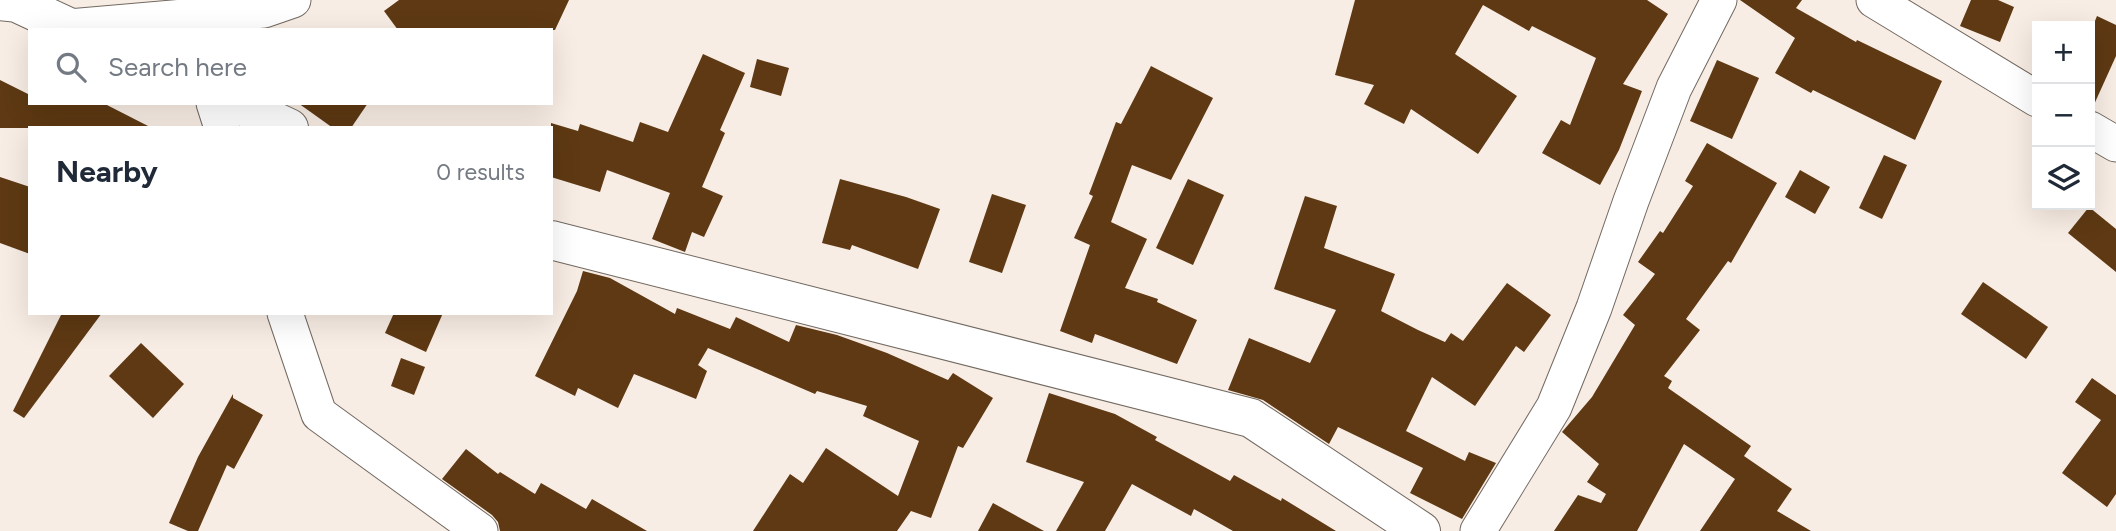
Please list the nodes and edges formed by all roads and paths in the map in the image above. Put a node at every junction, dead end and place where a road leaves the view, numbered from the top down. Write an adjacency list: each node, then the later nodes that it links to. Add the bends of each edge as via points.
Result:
1 (293, 0): 5 (street, via 264,10)
2 (1719, 0): 17 (street, via 1674,89 1554,407)
3 (1874, 0): 6 (street)
4 (0, 1): 5 (street, via 17,3)
5 (72, 28)
6 (2032, 96)
7 (215, 105): 9 (street)
8 (240, 105): 10 (street)
9 (221, 126)
10 (285, 126)
11 (2095, 132): 12 (street)
12 (2116, 144)
13 (553, 241): 16 (street, via 1251,418)
14 (286, 315): 15 (street, via 319,414)
15 (480, 531)
16 (1421, 531)
17 (1478, 531)

